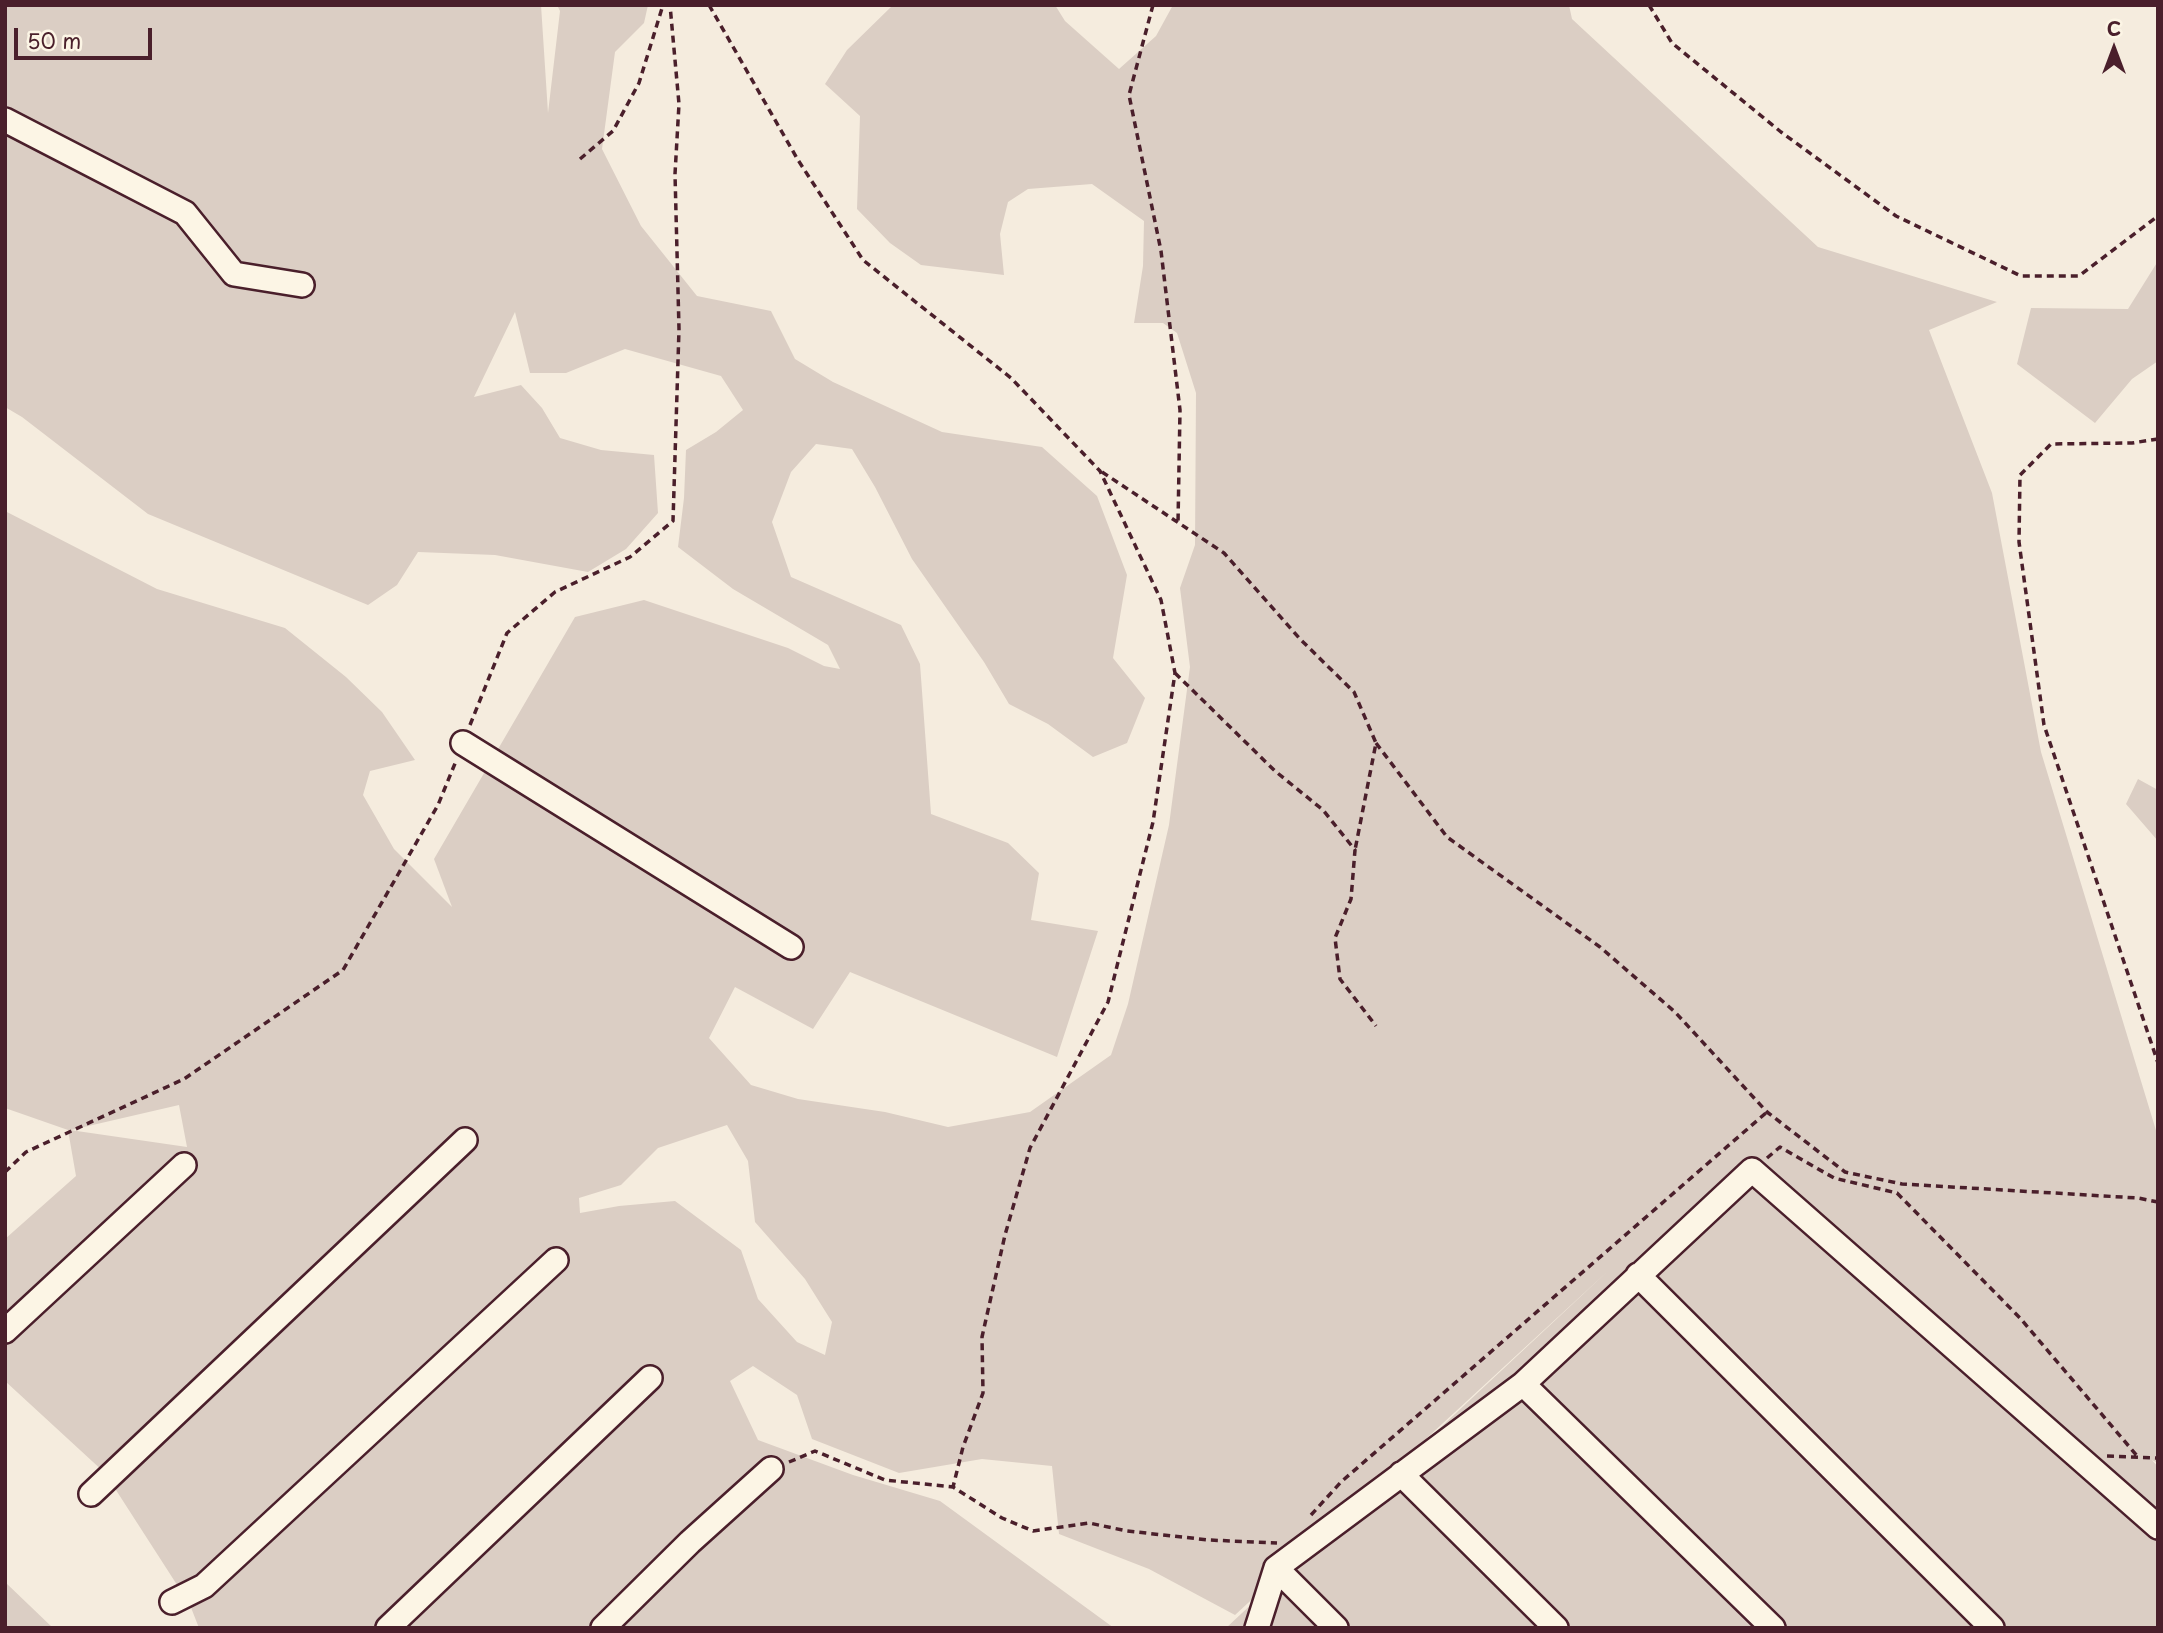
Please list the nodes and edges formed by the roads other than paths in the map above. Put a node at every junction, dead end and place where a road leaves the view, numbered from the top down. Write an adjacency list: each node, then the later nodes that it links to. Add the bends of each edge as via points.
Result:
1 (5, 120): 2 (lane, via 185,213 234,274)
2 (302, 285)
3 (463, 743): 4 (lane)
4 (792, 947)
5 (465, 1140): 14 (lane)
6 (184, 1165): 9 (lane)
7 (556, 1260): 17 (lane, via 204,1586)
8 (1638, 1275): 11 (lane); 15 (lane, via 1752,1170); 24 (lane)
9 (5, 1331)
10 (650, 1378): 18 (lane)
11 (1523, 1384): 13 (lane); 23 (lane)
12 (771, 1469): 19 (lane)
13 (1401, 1475): 16 (lane); 22 (lane)
14 (91, 1494)
15 (2158, 1527)
16 (1276, 1568): 20 (lane); 21 (lane)
17 (172, 1602)
18 (388, 1628)
19 (603, 1628)
20 (1257, 1628)
21 (1336, 1628)
22 (1556, 1628)
23 (1773, 1628)
24 (1992, 1628)

